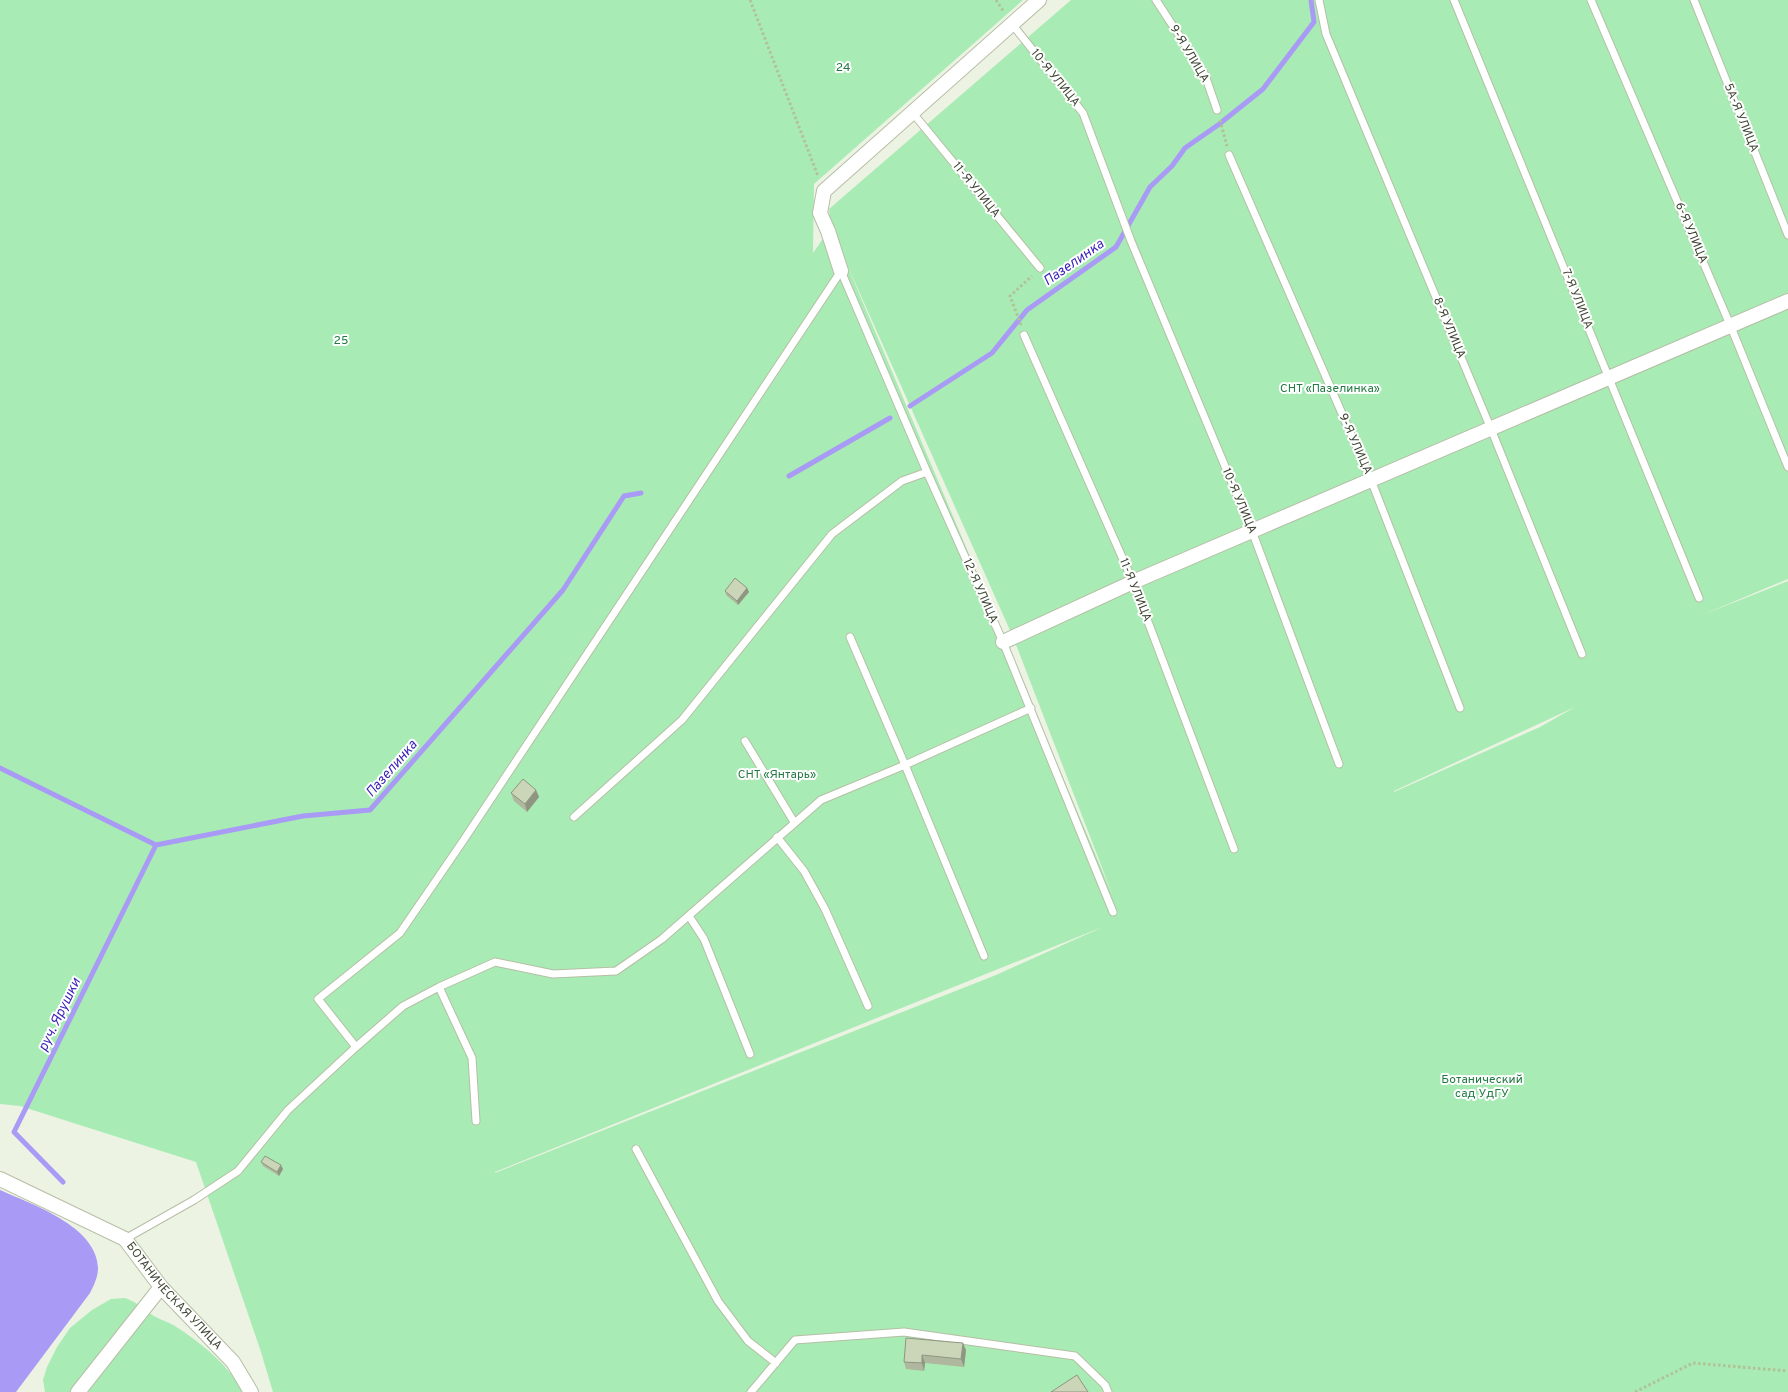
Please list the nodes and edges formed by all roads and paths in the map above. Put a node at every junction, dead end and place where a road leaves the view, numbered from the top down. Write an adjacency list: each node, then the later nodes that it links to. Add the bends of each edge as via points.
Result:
1 (750, 0): 12 (path)
2 (1039, 0): 8 (street)
3 (1156, 0): 9 (lane, 9-Я УЛИЦА, via 1205,75)
4 (1319, 0): 21 (lane, 8-Я УЛИЦА, via 1326,34)
5 (1454, 0): 20 (lane, 7-Я УЛИЦА)
6 (1590, 0): 18 (lane, 6-Я УЛИЦА)
7 (1694, 0): 13 (lane, 5А-Я УЛИЦА)
8 (1012, 24): 10 (street); 25 (lane, 10-Я УЛИЦА, via 1083,112 1130,242)
9 (1217, 110)
10 (912, 112): 12 (street); 14 (lane, 11-Я УЛИЦА)
11 (1229, 155): 24 (lane, 9-Я УЛИЦА)
12 (824, 191): 15 (street, via 820,213)
13 (1788, 236)
14 (1040, 268): 17 (path, via 1010,296)
15 (841, 271): 23 (lane, 12-Я УЛИЦА); 45 (lane, via 400,933 318,999)
16 (1788, 301): 18 (street)
17 (1017, 314)
18 (1731, 327): 20 (street); 22 (lane, 6-Я УЛИЦА)
19 (1024, 335): 26 (lane, 11-Я УЛИЦА)
20 (1610, 378): 21 (street); 27 (lane, 7-Я УЛИЦА)
21 (1491, 429): 24 (street); 30 (lane, 8-Я УЛИЦА)
22 (1788, 467)
23 (927, 472): 29 (lane, 12-Я УЛИЦА); 36 (lane, via 902,480 832,534 682,720)
24 (1371, 480): 25 (street); 32 (lane, 9-Я УЛИЦА)
25 (1252, 531): 26 (street); 34 (lane, 10-Я УЛИЦА)
26 (1133, 582): 29 (street); 39 (lane, 11-Я УЛИЦА)
27 (1699, 598)
28 (850, 637): 35 (lane)
29 (1003, 642): 31 (lane, 12-Я УЛИЦА)
30 (1582, 654)
31 (1031, 708): 35 (lane); 40 (lane, 12-Я УЛИЦА)
32 (1460, 708)
33 (745, 741): 37 (lane)
34 (1338, 764)
35 (905, 765): 37 (lane, via 821,800); 42 (lane)
36 (574, 817)
37 (794, 822): 38 (lane)
38 (777, 838): 41 (lane); 44 (lane, via 804,871 825,909)
39 (1234, 849)
40 (1114, 912)
41 (689, 916): 43 (lane, via 616,970 553,974 495,962); 46 (lane, via 704,939)
42 (984, 956)
43 (439, 986): 45 (lane, via 403,1006); 47 (lane, via 472,1058)
44 (868, 1006)
45 (356, 1047): 50 (lane, via 288,1110 238,1171)
46 (750, 1054)
47 (476, 1120)
48 (636, 1149): 52 (lane, via 718,1301 748,1341)
49 (0, 1179): 50 (street, БОТАНИЧЕСКАЯ УЛИЦА)
50 (125, 1239): 51 (street, БОТАНИЧЕСКАЯ УЛИЦА)
51 (161, 1287): 55 (street); 56 (street, БОТАНИЧЕСКАЯ УЛИЦА, via 233,1362)
52 (776, 1363): 54 (lane); 57 (lane, via 794,1340 904,1332 1074,1356 1105,1385)
53 (1788, 1371): 58 (path, via 1693,1363)
54 (754, 1391)
55 (78, 1392)
56 (251, 1392)
57 (1108, 1392)
58 (1635, 1392)

